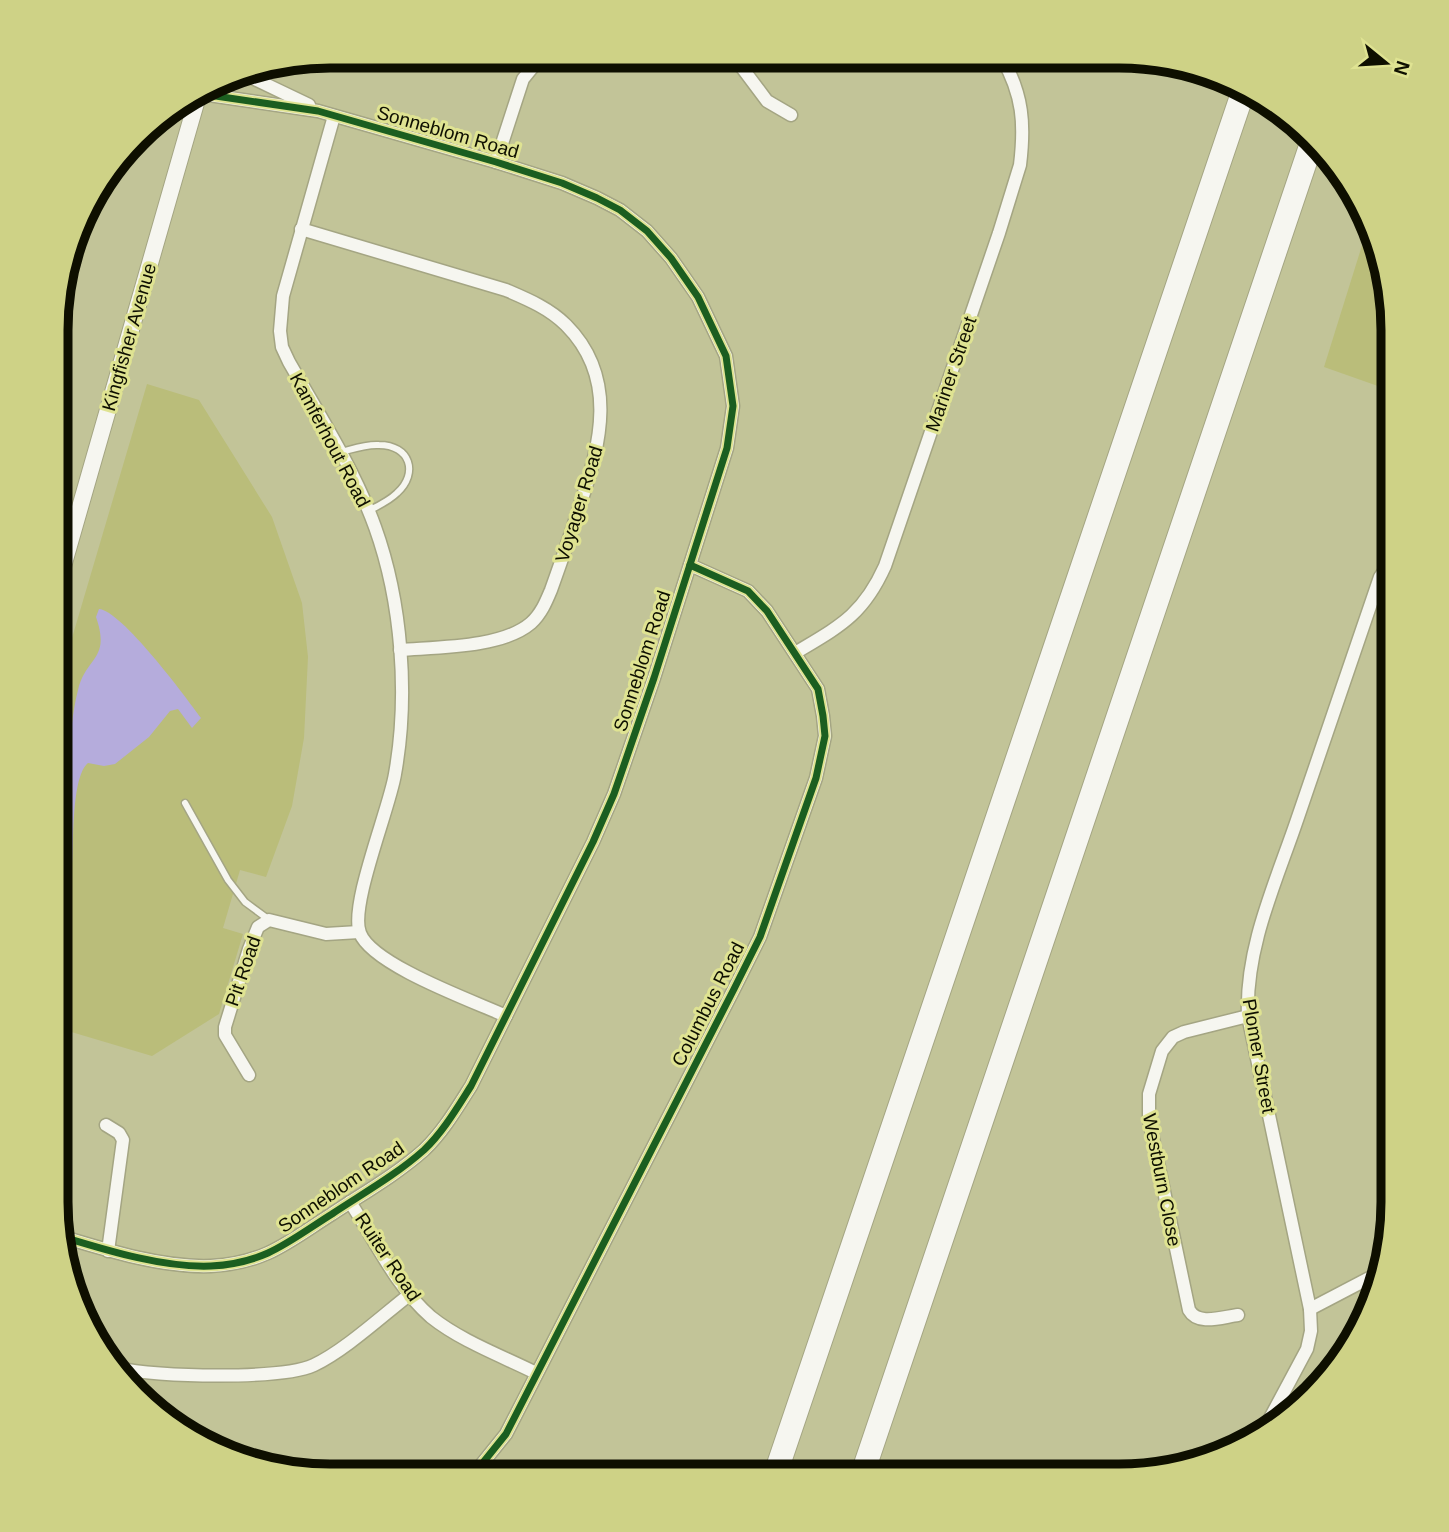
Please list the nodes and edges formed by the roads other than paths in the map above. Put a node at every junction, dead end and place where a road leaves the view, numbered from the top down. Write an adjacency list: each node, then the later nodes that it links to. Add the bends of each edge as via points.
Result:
1 (532, 68): 13 (street, via 523,79)
2 (742, 68): 10 (street, via 767,101)
3 (1007, 68): 22 (street, Mariner Street, via 1020,101 1024,133 1020,165 885,565 874,589 852,617)
4 (255, 79): 8 (street, Sonneblom Road)
5 (212, 97): 8 (street, Sonneblom Road)
6 (1241, 98): 41 (highway)
7 (197, 104): 18 (street, Kingfisher Avenue)
8 (318, 111): 11 (street, Sonneblom Road)
9 (184, 113): 17 (street, Kingfisher Avenue)
10 (791, 115)
11 (334, 116): 13 (street, Sonneblom Road); 14 (street, Kamferhout Road)
12 (1309, 151): 42 (highway)
13 (496, 162): 19 (street, Sonneblom Road, via 562,183 620,210 671,258 713,324 726,356 733,406 727,448)
14 (301, 229): 15 (street, Kamferhout Road, via 280,315 282,347); 21 (street, Voyager Road, via 530,301 566,325 589,359 597,383 602,408 596,457 551,590 533,621 502,638)
15 (341, 452): 16 (street, Kamferhout Road); 16 (lane, via 380,444 406,457 407,482)
16 (368, 511): 21 (street, Kamferhout Road, via 386,562)
17 (68, 517)
18 (68, 549)
19 (690, 565): 22 (street, Columbus Road, via 748,591); 26 (street, Sonneblom Road, via 614,794)
20 (1381, 575): 27 (street, Plomer Street, via 1266,911 1250,971)
21 (400, 650): 25 (street, Kamferhout Road, via 400,747 365,879)
22 (795, 653): 38 (street, Columbus Road, via 818,689 825,736 788,862 760,937)
23 (185, 803): 24 (lane, via 228,880 245,902)
24 (270, 920): 25 (street, Pit Road, via 326,934); 28 (street, Pit Road, via 258,927 225,1027 225,1035)
25 (359, 932): 26 (street, via 380,956 398,967)
26 (506, 1016): 30 (street, Sonneblom Road, via 448,1122 424,1150)
27 (1248, 1016): 35 (street, Plomer Street); 36 (street, Westburn Close, via 1184,1032 1167,1043 1156,1067 1148,1106 1189,1310 1200,1319)
28 (250, 1075)
29 (106, 1125): 32 (street, via 123,1140)
30 (350, 1202): 32 (street, Sonneblom Road, via 268,1252 242,1262 181,1265); 34 (street, Ruiter Road)
31 (71, 1239): 32 (street, Sonneblom Road)
32 (108, 1251)
33 (1369, 1278): 35 (street)
34 (410, 1295): 37 (street, via 327,1357 302,1370 155,1374); 38 (street, Ruiter Road, via 432,1318)
35 (1310, 1309): 39 (street, Plomer Street, via 1307,1349)
36 (1238, 1315)
37 (130, 1370)
38 (536, 1373): 40 (street, Columbus Road, via 506,1434)
39 (1271, 1415)
40 (482, 1464)
41 (779, 1464)
42 (866, 1464)

